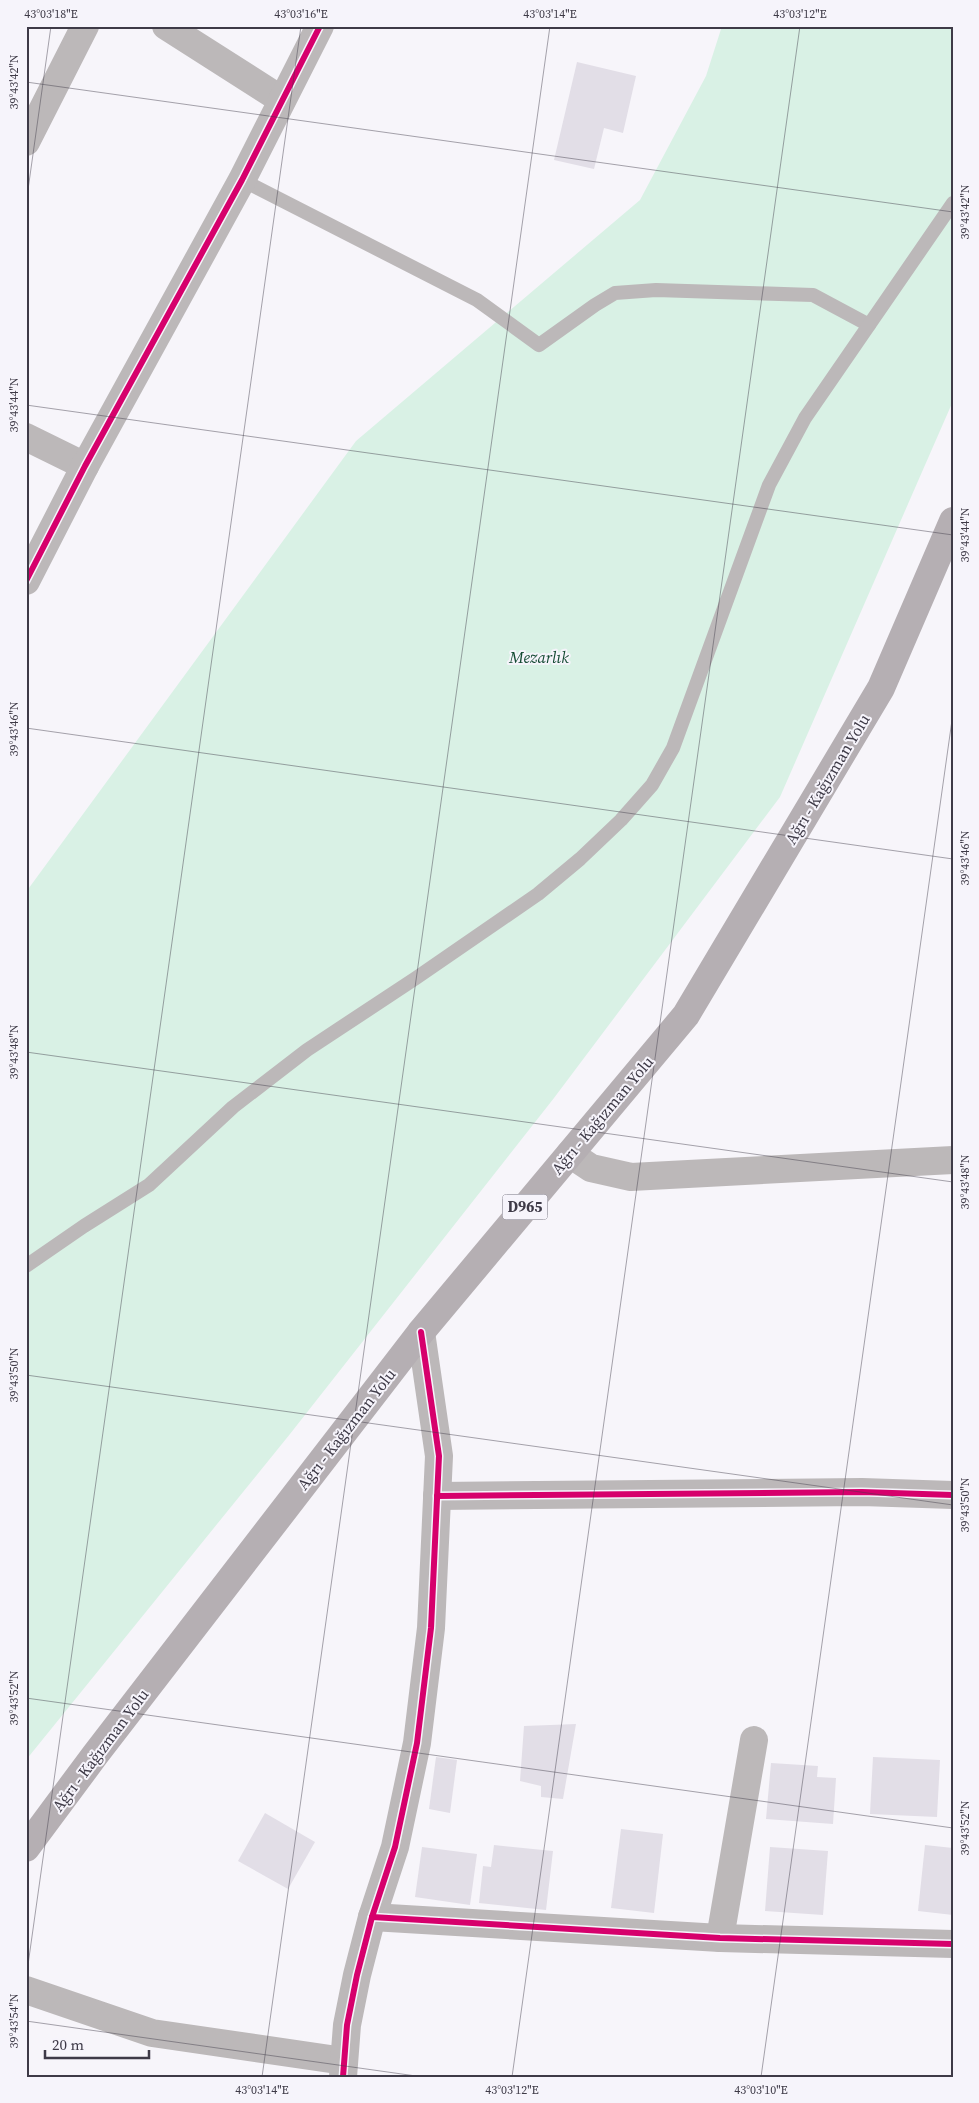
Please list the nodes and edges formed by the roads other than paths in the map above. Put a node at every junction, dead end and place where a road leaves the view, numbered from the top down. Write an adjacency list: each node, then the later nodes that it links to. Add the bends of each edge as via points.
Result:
1 (85, 26): 5 (street)
2 (166, 26): 4 (street)
3 (320, 26): 4 (street)
4 (282, 100): 6 (street)
5 (26, 142)
6 (242, 180): 8 (lane, via 477,300 539,345 615,293 656,290 813,295); 10 (street)
7 (953, 203): 8 (lane)
8 (869, 325): 15 (lane, via 806,418 769,485 673,748 652,785 621,820 580,860 538,894 307,1050 233,1107 149,1185)
9 (26, 438): 10 (street)
10 (85, 466): 12 (street)
11 (953, 521): 13 (main road, Ağrı - Kağızman Yolu / D965, via 881,688 686,1014)
12 (26, 581)
13 (570, 1154): 14 (street, via 590,1168 631,1177); 16 (main road, Ağrı - Kağızman Yolu / D965)
14 (953, 1160)
15 (26, 1266)
16 (421, 1332): 18 (street, via 439,1456); 20 (main road, Ağrı - Kağızman Yolu / D965)
17 (953, 1495): 18 (street, via 852,1492)
18 (437, 1496): 21 (street, via 431,1628 417,1743 395,1847)
19 (754, 1740): 22 (street)
20 (26, 1848)
21 (372, 1917): 22 (street); 25 (street, via 347,2025)
22 (720, 1938): 23 (street)
23 (953, 1944)
24 (26, 1990): 25 (street, via 152,2033)
25 (344, 2069)

